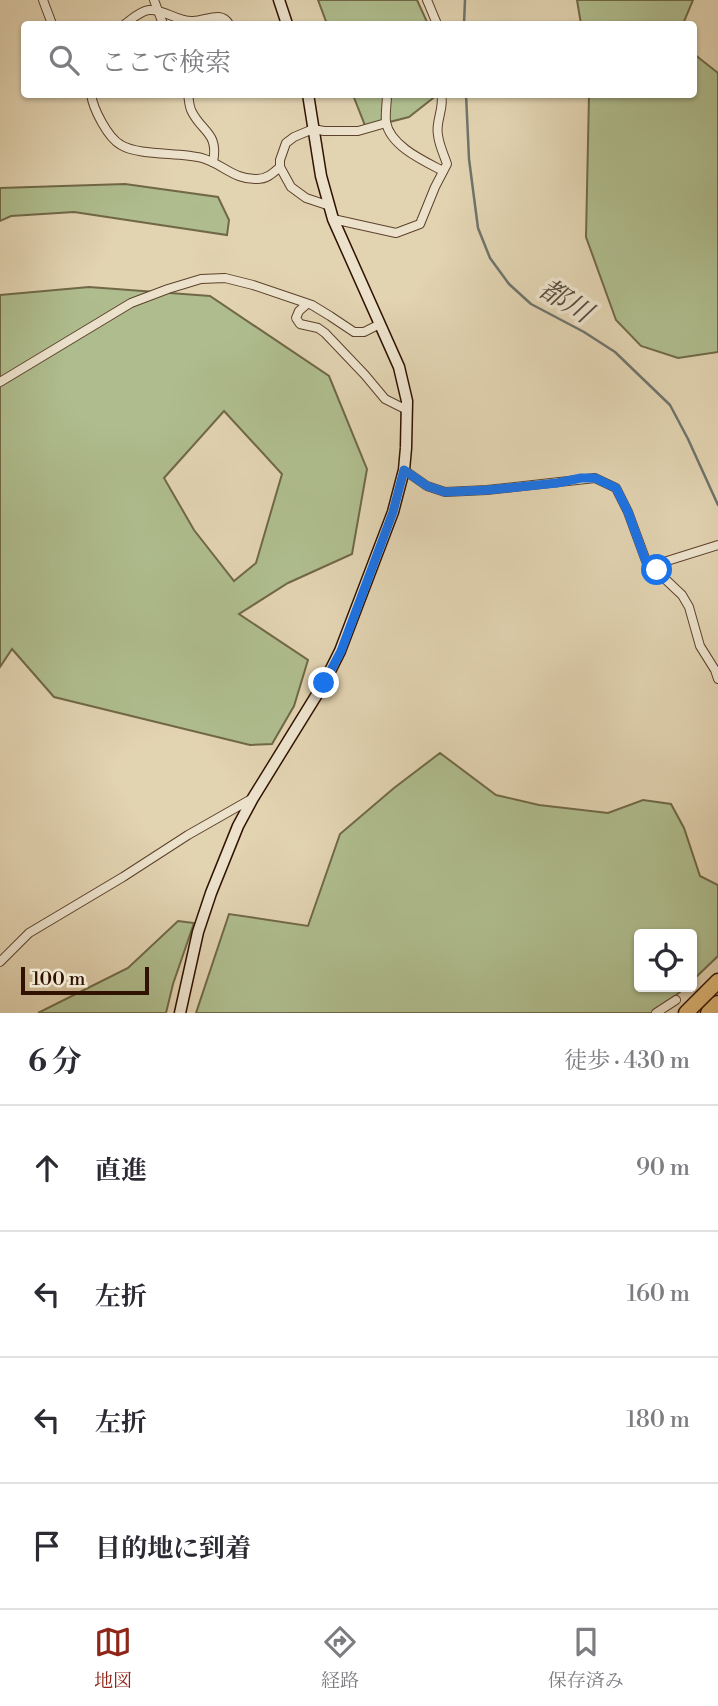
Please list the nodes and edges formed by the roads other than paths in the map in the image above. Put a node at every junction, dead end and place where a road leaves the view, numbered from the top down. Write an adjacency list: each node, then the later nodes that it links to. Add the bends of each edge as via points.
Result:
1 (43, 0): 6 (street)
2 (154, 0): 5 (street)
3 (279, 0): 12 (street)
4 (427, 0): 13 (street)
5 (157, 10): 7 (street); 8 (street); 9 (street)
6 (51, 21)
7 (130, 21)
8 (162, 21)
9 (185, 21)
10 (199, 21): 11 (street, via 217,16)
11 (228, 21)
12 (286, 21)
13 (436, 21)
14 (92, 98): 21 (street, via 120,145)
15 (189, 98): 21 (street, via 191,111 213,142)
16 (308, 98): 20 (street)
17 (387, 98): 19 (street)
18 (442, 98): 23 (street, via 438,135 447,164)
19 (386, 123): 20 (street, via 358,131); 23 (street, via 409,153)
20 (313, 129): 22 (street, via 286,143); 24 (street)
21 (213, 162): 22 (street, via 230,173 256,180)
22 (280, 167): 24 (street, via 296,192)
23 (443, 171): 25 (street, via 423,220 415,228 396,233)
24 (330, 206): 25 (street)
25 (333, 219): 27 (street)
26 (307, 304): 27 (street, via 354,332); 28 (street, via 225,278 201,279 131,303); 29 (street, via 296,318 300,324 325,333 385,399)
27 (380, 324): 29 (street, via 405,386)
28 (0, 382)
29 (407, 410): 30 (street)
30 (404, 470): 32 (street, via 445,492 595,478 616,488 646,562); 34 (street, via 341,651)
31 (718, 545): 32 (street, via 667,561)
32 (657, 570): 33 (street, via 689,607 700,646)
33 (718, 679)
34 (253, 798): 35 (street, via 29,933); 40 (street, via 211,893)
35 (0, 962)
36 (718, 981): 37 (highway)
37 (702, 997): 39 (highway); 42 (highway)
38 (718, 1003): 43 (highway)
39 (678, 1007): 41 (street)
40 (180, 1013)
41 (656, 1013)
42 (686, 1013)
43 (708, 1013)

